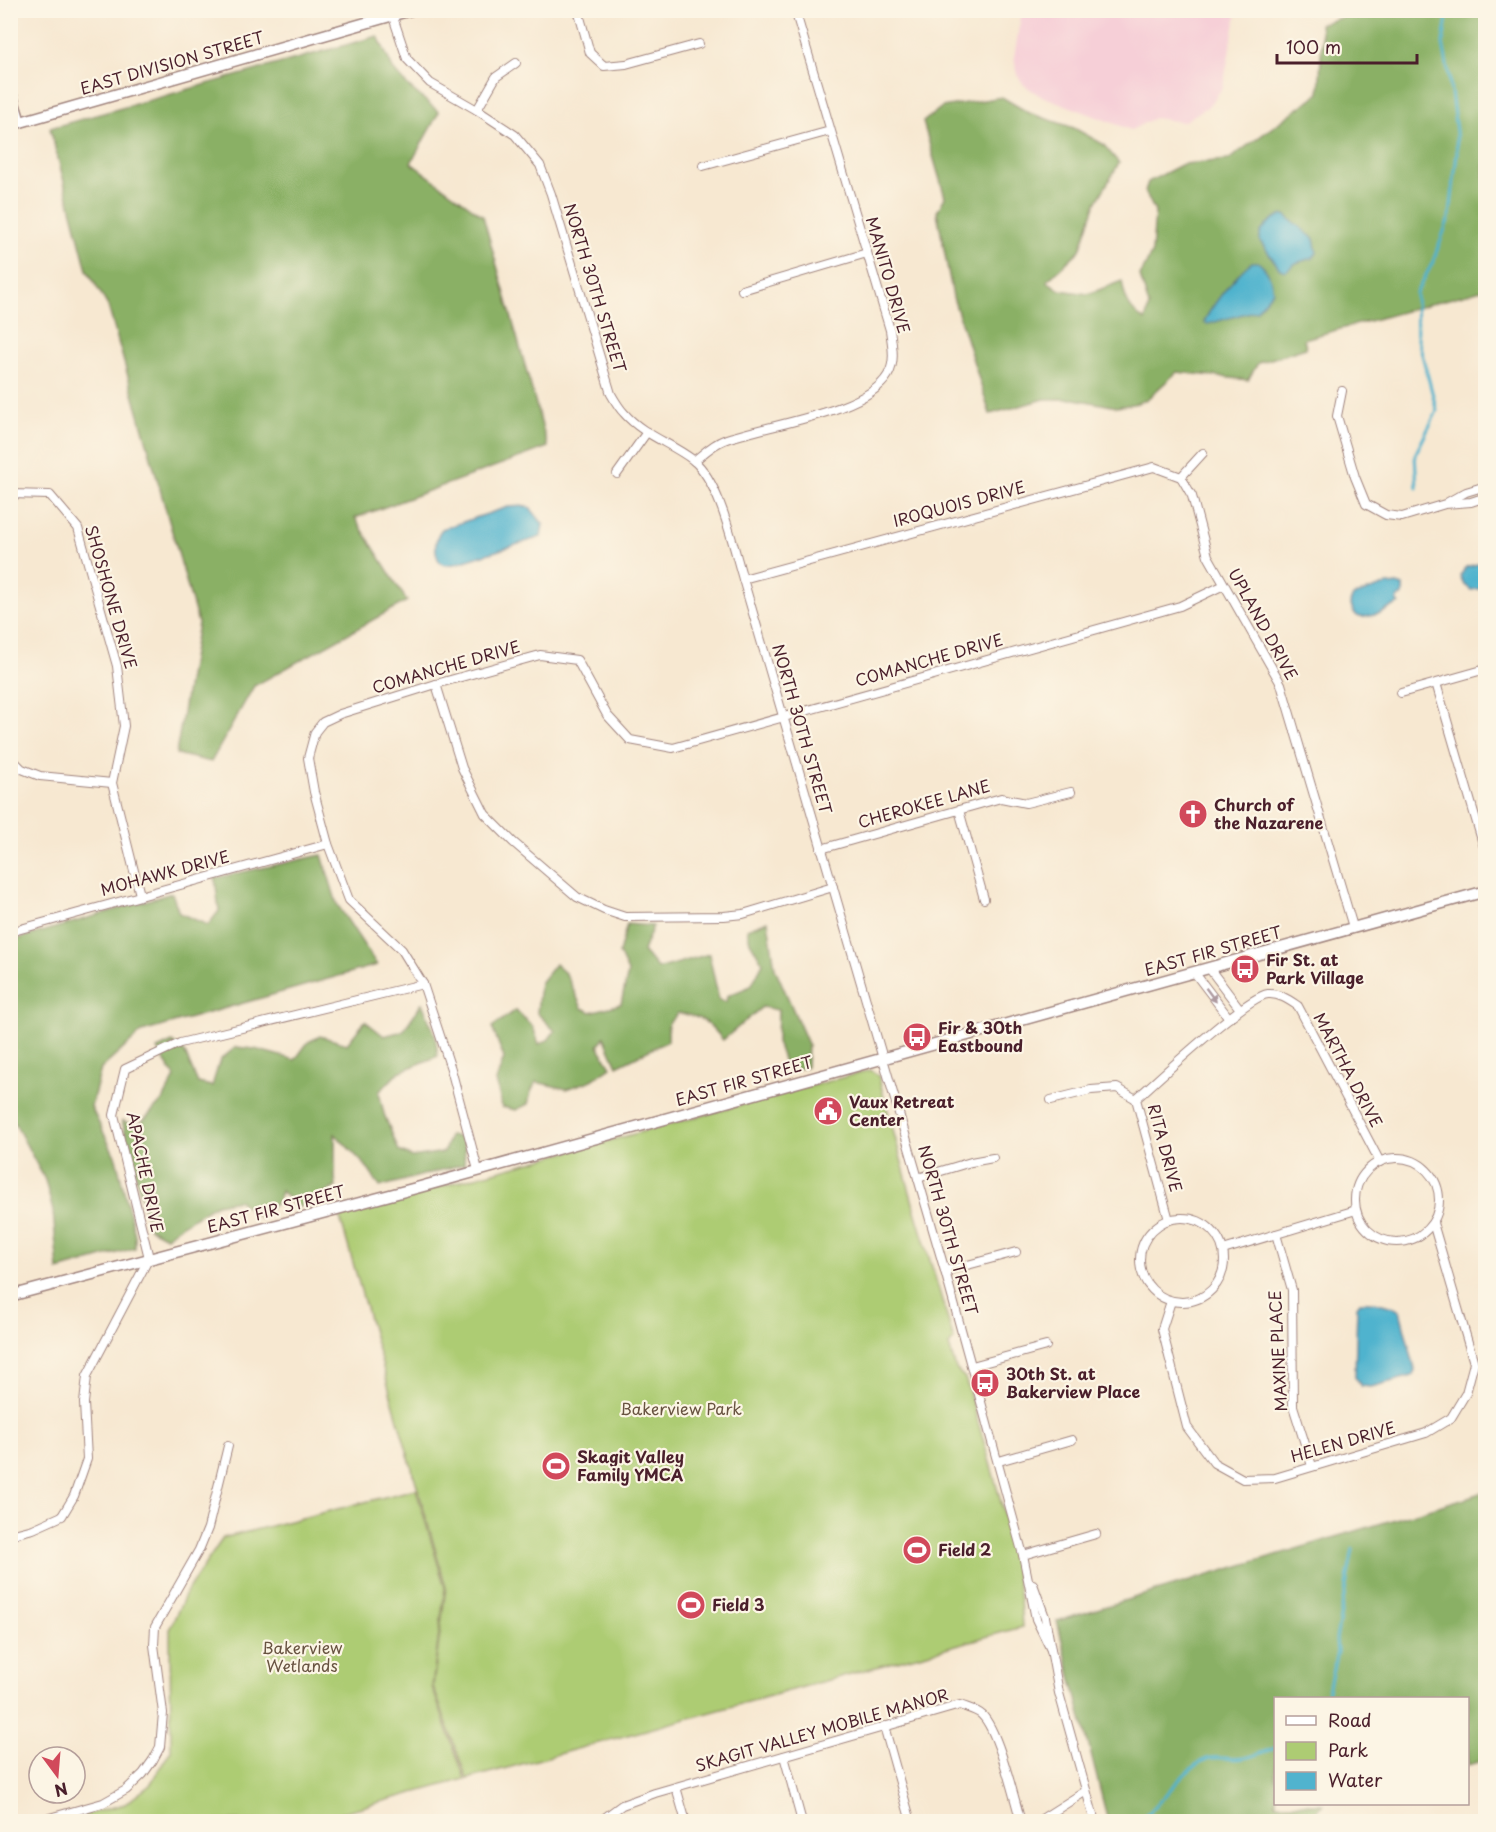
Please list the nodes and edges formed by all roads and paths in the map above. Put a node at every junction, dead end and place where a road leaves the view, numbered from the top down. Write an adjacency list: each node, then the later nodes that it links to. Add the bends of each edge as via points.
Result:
1 (411, 10): 4 (street, EAST DIVISION STREET)
2 (578, 10): 5 (street, via 590,52 604,66 626,64)
3 (795, 10): 10 (street, MANITO DRIVE)
4 (392, 13): 8 (street, NORTH 30TH STREET, via 407,59 430,83); 9 (street, EAST DIVISION STREET)
5 (699, 44)
6 (516, 63): 8 (street, via 495,77)
7 (10, 90): 9 (street)
8 (477, 110): 15 (street, NORTH 30TH STREET, via 515,135 540,165 611,394 625,414)
9 (15, 123)
10 (830, 131): 11 (street); 12 (street, MANITO DRIVE)
11 (703, 166)
12 (867, 253): 13 (street); 17 (street, MANITO DRIVE, via 890,330 893,357 889,374 875,390 851,404 722,441)
13 (742, 290)
14 (1342, 391): 23 (street, via 1337,416 1366,504 1386,515 1402,517)
15 (647, 432): 17 (street, NORTH 30TH STREET); 18 (street)
16 (1203, 453): 19 (street)
17 (694, 461): 24 (street, NORTH 30TH STREET, via 717,498)
18 (617, 474)
19 (1181, 477): 24 (street, IROQUOIS DRIVE, via 1154,466); 25 (street, UPLAND DRIVE, via 1192,495 1208,556)
20 (1485, 486): 23 (street)
21 (10, 494): 32 (street, SHOSHONE DRIVE, via 50,495 78,528 117,666 124,726)
22 (1485, 497): 23 (street)
23 (1445, 504)
24 (743, 579): 30 (street, NORTH 30TH STREET)
25 (1224, 585): 30 (street, COMANCHE DRIVE, via 1180,606); 42 (street, UPLAND DRIVE, via 1281,684)
26 (1485, 669): 27 (street)
27 (1436, 683): 29 (street); 37 (street)
28 (436, 684): 30 (street, COMANCHE DRIVE, via 540,655 577,660 607,715 630,740 673,748); 35 (street, COMANCHE DRIVE, via 340,714 322,722 315,732 308,758); 38 (street, via 462,768 484,814 577,897 625,917 724,916)
29 (1401, 693)
30 (782, 717): 36 (street, NORTH 30TH STREET)
31 (10, 757): 32 (street, via 22,769 40,776)
32 (112, 783): 40 (street, SHOSHONE DRIVE)
33 (1071, 792): 34 (street, CHEROKEE LANE, via 1026,803 1001,798)
34 (959, 810): 36 (street, CHEROKEE LANE); 41 (street)
35 (328, 844): 40 (street, MOHAWK DRIVE); 46 (street, COMANCHE DRIVE, via 349,900 402,950)
36 (822, 849): 38 (street, NORTH 30TH STREET)
37 (1485, 854)
38 (833, 887): 50 (street, NORTH 30TH STREET)
39 (1485, 891): 42 (street, EAST FIR STREET)
40 (140, 895): 43 (street, MOHAWK DRIVE)
41 (984, 899)
42 (1353, 927): 44 (street, EAST FIR STREET)
43 (10, 932)
44 (1209, 968): 45 (street, EAST FIR STREET); 48 (street)
45 (1194, 972): 49 (street, one-way to 49); 50 (street, EAST FIR STREET)
46 (423, 984): 55 (street, COMANCHE DRIVE); 63 (street, APACHE DRIVE, via 180,1043 125,1069 114,1115)
47 (1284, 997): 48 (street, RITA DRIVE, via 1267,994); 54 (street, MARTHA DRIVE, via 1298,1006)
48 (1240, 1009): 49 (street, RITA DRIVE)
49 (1228, 1018): 51 (street, RITA DRIVE)
50 (883, 1058): 55 (street, EAST FIR STREET); 56 (street, NORTH 30TH STREET)
51 (1136, 1099): 52 (street, via 1117,1088); 58 (street, RITA DRIVE)
52 (1052, 1100)
53 (993, 1158): 56 (street)
54 (1380, 1162): 57 (street, via 1360,1182); 59 (street, via 1397,1158 1415,1162 1429,1172 1438,1188 1439,1206)
55 (478, 1170): 63 (street, EAST FIR STREET)
56 (918, 1178): 64 (street, NORTH 30TH STREET)
57 (1356, 1210): 59 (street, via 1363,1225 1390,1242 1407,1241); 60 (street)
58 (1169, 1220): 61 (street, via 1192,1219 1203,1223 1212,1230); 66 (street, via 1147,1236 1139,1261 1149,1286)
59 (1433, 1223): 72 (street, HELEN DRIVE, via 1474,1363 1466,1393 1451,1418 1426,1433)
60 (1276, 1234): 61 (street); 72 (street, MAXINE PLACE, via 1292,1290 1293,1406)
61 (1223, 1250): 66 (street, via 1224,1265 1211,1290 1186,1302)
62 (1016, 1252): 64 (street)
63 (149, 1258): 65 (street, EAST FIR STREET); 74 (street, APACHE DRIVE, via 87,1376 87,1459 74,1496 62,1516)
64 (945, 1271): 68 (street, NORTH 30TH STREET)
65 (10, 1296)
66 (1171, 1301): 72 (street, HELEN DRIVE, via 1162,1329 1187,1427 1214,1463 1243,1479 1275,1478)
67 (1046, 1346): 68 (street)
68 (972, 1366): 71 (street, NORTH 30TH STREET)
69 (1072, 1440): 71 (street)
70 (228, 1446): 80 (street, via 208,1528 154,1627 163,1713 160,1747 143,1774 126,1790 103,1803)
71 (999, 1461): 75 (street, NORTH 30TH STREET)
72 (1312, 1466)
73 (1096, 1534): 75 (street)
74 (10, 1535)
75 (1023, 1555): 79 (street, NORTH 30TH STREET, via 1045,1617 1059,1693)
76 (884, 1726): 77 (street, SKAGIT VALLEY MOBILE MANOR); 84 (street); 85 (street, SKAGIT VALLEY MOBILE MANOR, via 960,1705 981,1714 991,1728)
77 (784, 1756): 78 (street, SKAGIT VALLEY MOBILE MANOR); 83 (street)
78 (676, 1787): 81 (street, SKAGIT VALLEY MOBILE MANOR, via 622,1805); 82 (street)
79 (1086, 1791): 86 (street); 87 (street, NORTH 30TH STREET)
80 (35, 1821)
81 (599, 1821)
82 (686, 1821)
83 (802, 1821)
84 (911, 1821)
85 (1021, 1821)
86 (1037, 1821)
87 (1095, 1821)

